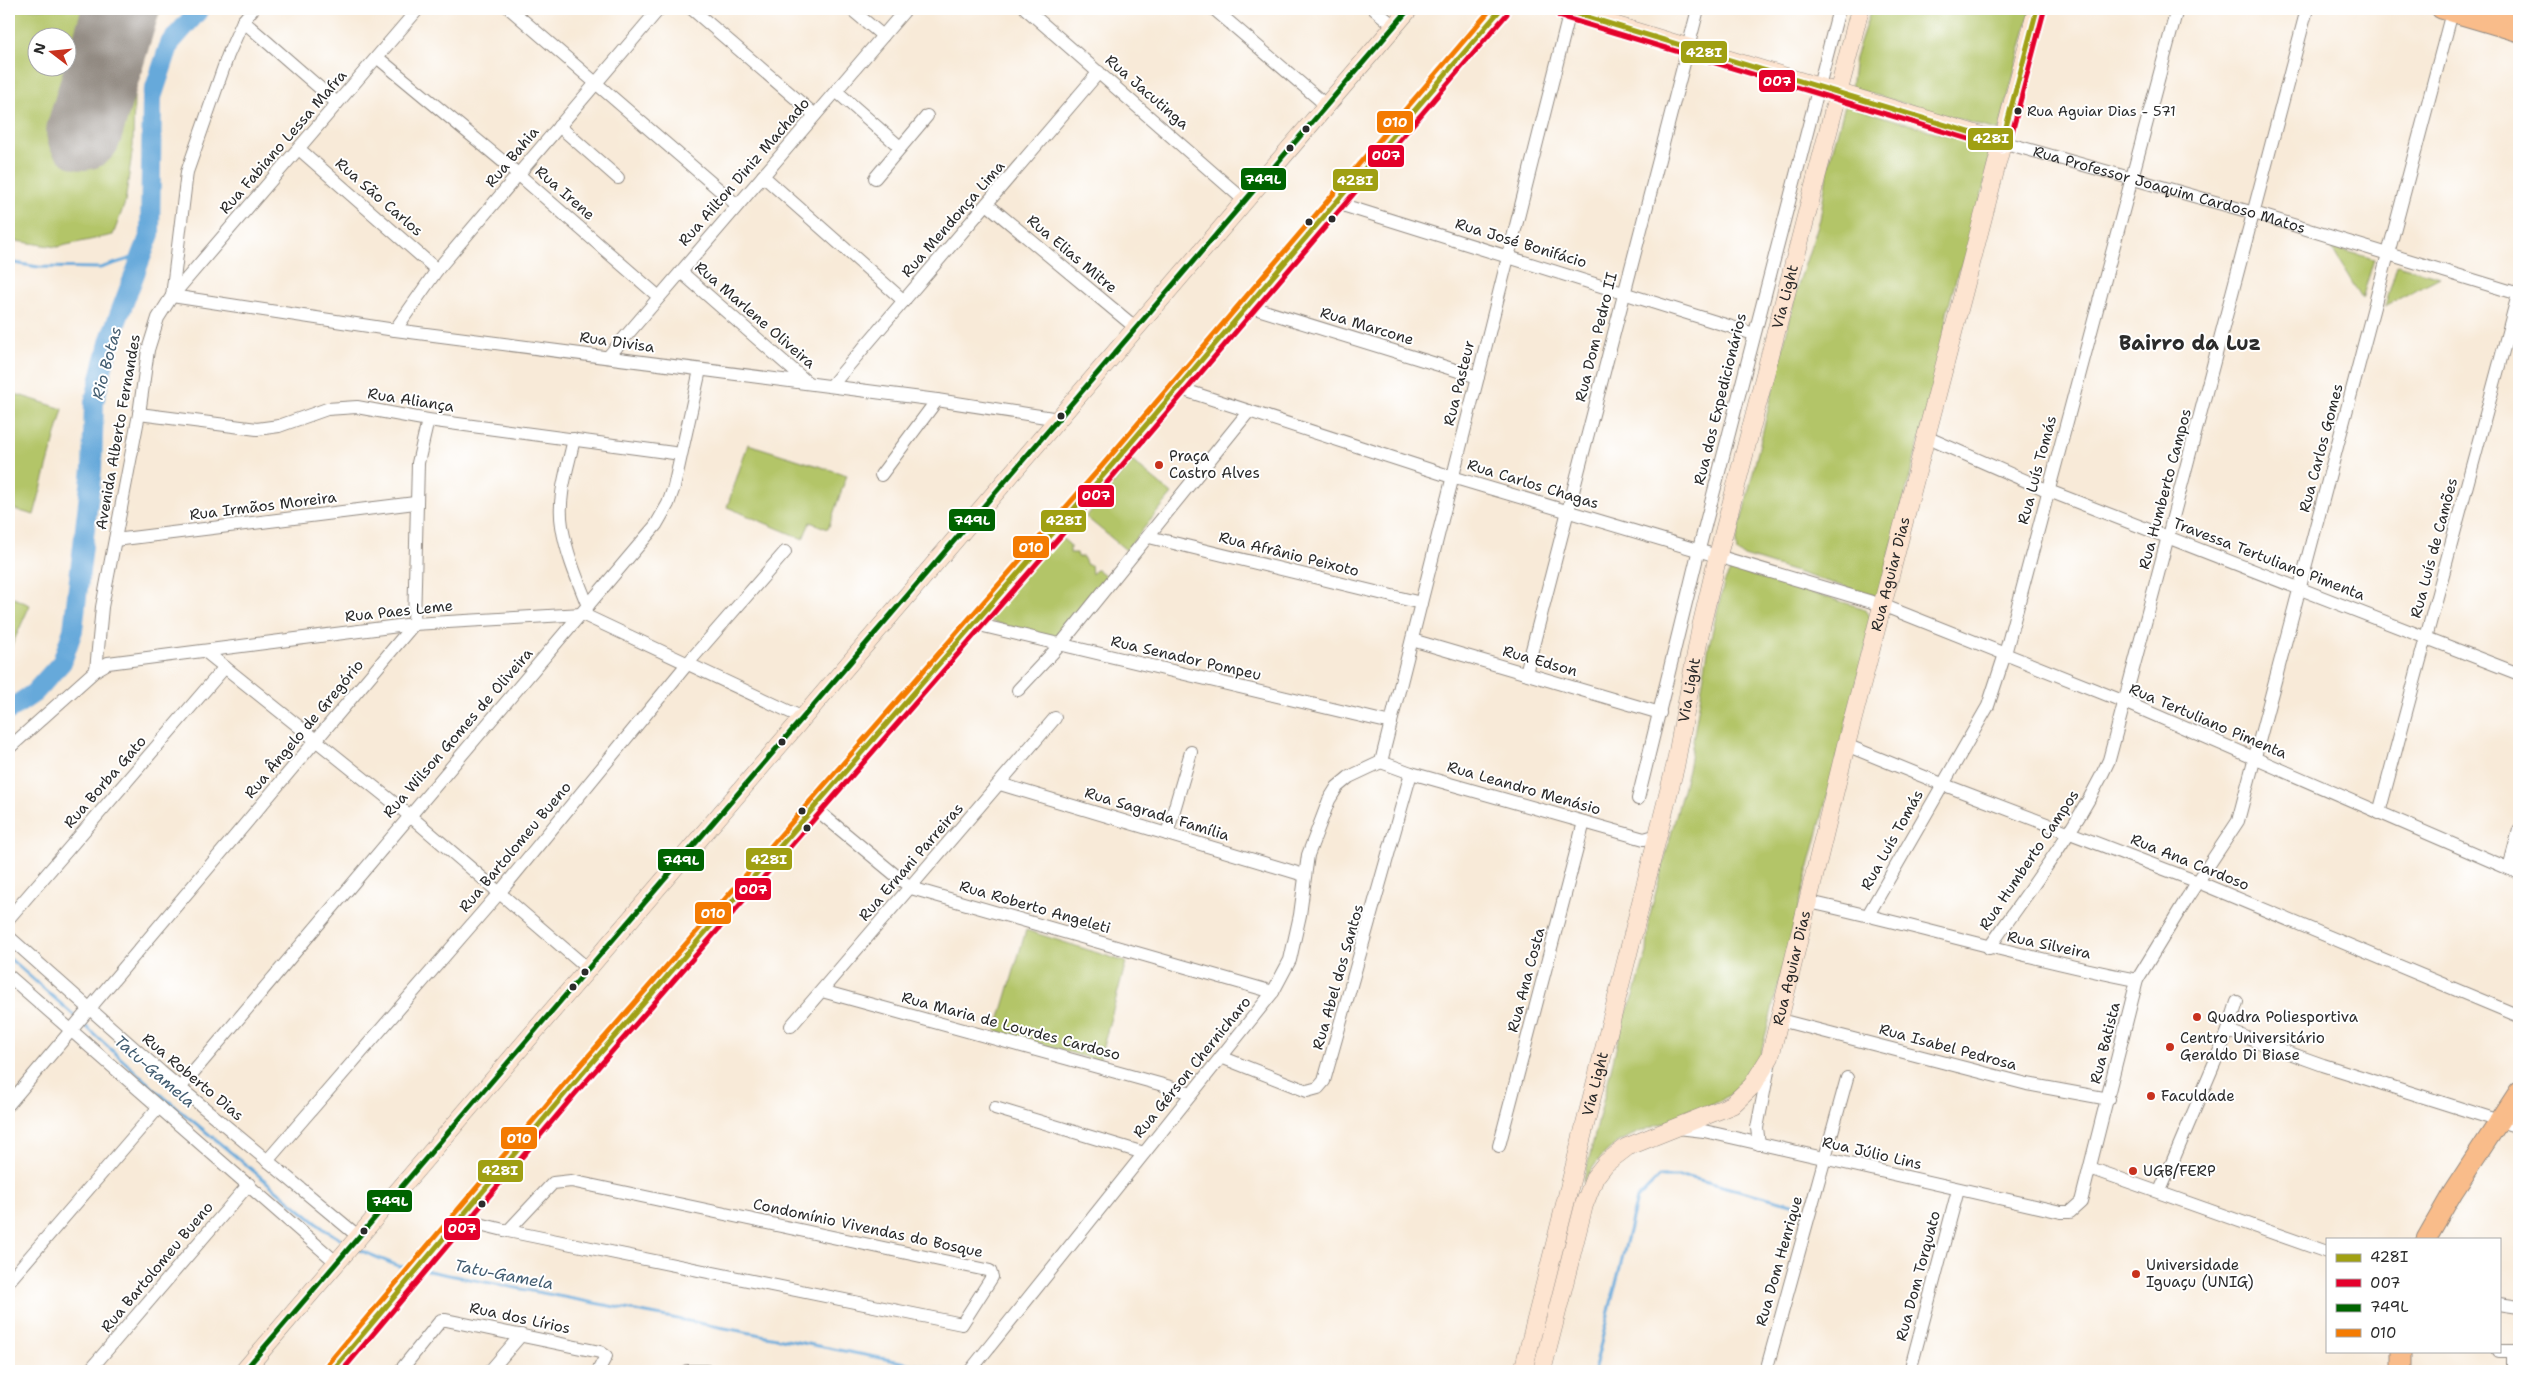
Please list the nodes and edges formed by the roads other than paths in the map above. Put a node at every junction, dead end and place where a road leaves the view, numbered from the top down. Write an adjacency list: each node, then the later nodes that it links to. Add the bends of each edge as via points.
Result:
1 (252, 9): 23 (street, Avenida Alberto Fernandes)
2 (418, 9): 28 (street, Rua Fabiano Lessa Mafra)
3 (510, 9): 30 (street)
4 (659, 9): 30 (street, Rua Bahia)
5 (692, 9): 36 (street)
6 (851, 9): 26 (street)
7 (906, 9): 26 (street, Rua Ailton Diniz Machado)
8 (1026, 9): 29 (street, Rua Jacutinga)
9 (1214, 9): 35 (street)
10 (1374, 9): 24 (street)
11 (1410, 9): 24 (main road)
12 (1501, 9): 48 (main road)
13 (1698, 9): 27 (street, Rua Dom Pedro II)
14 (1839, 9): 31 (street, Rua dos Expedicionários)
15 (1860, 9): 33 (main road, Via Light)
16 (2037, 9): 39 (main road, Rua Aguiar Dias)
17 (2177, 9): 46 (street, Rua Luís Tomás)
18 (2307, 9): 51 (street, Rua Humberto Campos)
19 (2496, 9): 22 (main road)
20 (1565, 10): 27 (main road, Rua Professor Joaquim Cardoso Matos); 53 (street, Rua Pasteur)
21 (2446, 10): 25 (main road); 52 (street, Rua Carlos Gomes)
22 (2519, 16)
23 (243, 21): 34 (street); 58 (street, Avenida Alberto Fernandes, via 211,98 187,172)
24 (1394, 26): 35 (main road)
25 (2519, 32)
26 (883, 36): 32 (street, Rua Ailton Diniz Machado)
27 (1688, 47): 31 (main road, Rua Professor Joaquim Cardoso Matos); 56 (street, Rua Dom Pedro II)
28 (378, 58): 34 (street, Rua Fabiano Lessa Mafra); 42 (street, Rua Irene)
29 (1099, 72): 47 (street, Rua Jacutinga); 49 (street, Rua Mendonça Lima)
30 (596, 82): 38 (street, Rua Bahia); 50 (street)
31 (1818, 86): 33 (main road, Rua Professor Joaquim Cardoso Matos); 64 (street, Rua dos Expedicionários)
32 (836, 91): 36 (street, Rua Ailton Diniz Machado); 40 (street)
33 (1838, 92): 39 (main road, Rua Professor Joaquim Cardoso Matos); 89 (main road, Via Light)
34 (337, 103): 41 (street, Rua Fabiano Lessa Mafra)
35 (1327, 106): 47 (main road)
36 (815, 115): 43 (street, Rua Ailton Diniz Machado)
37 (927, 116): 40 (street)
38 (559, 126): 42 (street, Rua Bahia); 44 (street)
39 (2002, 142): 46 (street, Rua Professor Joaquim Cardoso Matos); 76 (main road, Rua Aguiar Dias)
40 (900, 147): 45 (street)
41 (299, 149): 54 (street, Rua São Carlos); 58 (street, Rua Fabiano Lessa Mafra)
42 (518, 174): 54 (street, Rua Bahia); 59 (street, Rua Irene)
43 (763, 176): 50 (street, Rua Ailton Diniz Machado); 60 (street)
44 (618, 178)
45 (875, 178)
46 (2132, 178): 51 (street, Rua Professor Joaquim Cardoso Matos); 81 (street, Rua Luís Tomás)
47 (1246, 201): 62 (main road)
48 (1336, 203): 53 (street, Rua José Bonifácio); 61 (main road)
49 (987, 204): 60 (street, Rua Mendonça Lima); 62 (street, Rua Elias Mitre)
50 (738, 205): 55 (street, Rua Ailton Diniz Machado)
51 (2254, 213): 52 (street, Rua Professor Joaquim Cardoso Matos); 85 (street, Rua Humberto Campos)
52 (2388, 254): 57 (street, Rua Professor Joaquim Cardoso Matos); 90 (street, Rua Carlos Gomes)
53 (1508, 257): 56 (street, Rua José Bonifácio); 67 (street, Rua Pasteur)
54 (437, 270): 63 (street, Rua Bahia)
55 (680, 272): 59 (street, Rua Ailton Diniz Machado); 68 (street, Rua Marlene Oliveira)
56 (1625, 292): 64 (street, Rua José Bonifácio); 83 (street, Rua Dom Pedro II)
57 (2519, 293): 96 (street, Rua Luís de Camões)
58 (172, 296): 63 (street, Rua Divisa); 73 (street, Avenida Alberto Fernandes, via 152,332)
59 (659, 297): 65 (street, Rua Ailton Diniz Machado)
60 (904, 301): 69 (street, Rua Mendonça Lima)
61 (1248, 306): 67 (street, Rua Marcone); 70 (main road)
62 (1136, 328): 74 (main road)
63 (396, 330): 65 (street, Rua Divisa)
64 (1754, 334): 87 (street, Rua dos Expedicionários)
65 (608, 357): 66 (street, Rua Divisa)
66 (700, 370): 68 (street, Rua Divisa); 78 (street, Rua Wilson Gomes de Oliveira)
67 (1478, 377): 80 (street, Rua Pasteur)
68 (808, 383): 69 (street, Rua Divisa)
69 (830, 386): 71 (street, Rua Divisa)
70 (1178, 388): 72 (street, Rua Carlos Chagas); 95 (main road)
71 (937, 400): 74 (street, Rua Divisa); 79 (street)
72 (1249, 411): 80 (street, Rua Carlos Chagas); 84 (street)
73 (139, 414): 75 (street, Rua Aliança, via 257,429 279,426 339,407 357,407); 86 (street, Avenida Alberto Fernandes)
74 (1059, 419): 109 (main road)
75 (428, 420): 77 (street, Rua Aliança); 82 (street, via 418,463)
76 (1926, 437): 81 (street, Travessa Tertuliano Pimenta); 92 (main road, Rua Aguiar Dias)
77 (574, 439): 78 (street, Rua Aliança); 93 (street, via 562,492 562,526)
78 (681, 454): 93 (street, Rua Wilson Gomes de Oliveira, via 668,504 656,525)
79 (881, 474)
80 (1452, 477): 83 (street, Rua Carlos Chagas); 91 (street, Rua Pasteur)
81 (2049, 491): 85 (street, Travessa Tertuliano Pimenta); 100 (street, Rua Luís Tomás)
82 (415, 503): 86 (street, Rua Irmãos Moreira); 94 (street)
83 (1568, 512): 87 (street, Rua Carlos Chagas); 104 (street, Rua Dom Pedro II)
84 (1149, 537): 91 (street, Rua Afrânio Peixoto); 98 (street)
85 (2168, 538): 90 (street, Travessa Tertuliano Pimenta); 107 (street, Rua Humberto Campos)
86 (115, 540): 103 (street, Avenida Alberto Fernandes, via 101,616)
87 (1698, 549): 89 (street, Rua Carlos Chagas); 108 (street, Rua dos Expedicionários)
88 (785, 552): 101 (street, Rua Bartolomeu Bueno)
89 (1718, 555): 92 (street, Rua Carlos Chagas); 129 (main road, Via Light)
90 (2301, 588): 96 (street, Travessa Tertuliano Pimenta); 116 (street, Rua Carlos Gomes)
91 (1421, 603): 97 (street, Rua Pasteur)
92 (1882, 605): 100 (street, Rua Tertuliano Pimenta); 113 (main road, Rua Aguiar Dias)
93 (585, 610): 94 (street, Rua Paes Leme); 101 (street, Rua Paes Leme); 124 (street, Rua Wilson Gomes de Oliveira)
94 (414, 624): 99 (street, Rua Paes Leme); 112 (street, Rua Ângelo de Gregório)
95 (975, 624): 98 (street, Rua Senador Pompeu); 122 (main road)
96 (2427, 638): 105 (street, Travessa Tertuliano Pimenta); 123 (street, Rua Luís de Camões)
97 (1412, 640): 104 (street, Rua Edson); 111 (street, Rua Pasteur)
98 (1060, 645): 106 (street); 111 (street, Rua Senador Pompeu)
99 (206, 652): 102 (street); 103 (street, Rua Paes Leme, via 125,659)
100 (2005, 654): 107 (street, Rua Tertuliano Pimenta); 120 (street, Rua Luís Tomás, via 1988,706)
101 (688, 663): 109 (street, Rua Paes Leme); 134 (street, Rua Bartolomeu Bueno)
102 (226, 667): 112 (street); 137 (street, Rua Borba Gato)
103 (96, 670): 114 (street, Rua Paes Leme)
104 (1526, 673): 108 (street, Rua Edson)
105 (2519, 674)
106 (1018, 690)
107 (2125, 702): 116 (street, Rua Tertuliano Pimenta); 127 (street, Rua Humberto Campos, via 2109,760 2093,795)
108 (1660, 713): 121 (street, Rua dos Expedicionários)
109 (803, 718): 140 (main road)
110 (1055, 718): 119 (street, Rua Ernani Parreiras)
111 (1391, 723): 117 (street, Rua Pasteur)
112 (316, 739): 124 (street); 146 (street, Rua Ângelo de Gregório)
113 (1846, 745): 120 (street, Rua Ana Cardoso); 135 (main road, Rua Aguiar Dias)
114 (9, 748)
115 (1191, 752): 128 (street)
116 (2256, 759): 123 (street, Rua Tertuliano Pimenta); 132 (street, Rua Carlos Gomes, via 2238,821)
117 (1381, 762): 118 (street, Rua Leandro Menásio); 131 (street, Rua Gérson Chernicharo, via 1337,787 1322,816)
118 (1411, 773): 125 (street, Rua Leandro Menásio); 152 (street, Rua Abel dos Santos, via 1324,1080 1318,1088 1307,1091)
119 (1000, 784): 128 (street, Rua Sagrada Família); 133 (street, Rua Ernani Parreiras)
120 (1942, 784): 127 (street, Rua Ana Cardoso); 136 (street, Rua Luís Tomás)
121 (1638, 798)
122 (812, 806): 133 (street, Rua Roberto Angeleti); 175 (main road)
123 (2379, 813): 130 (street, Rua Tertuliano Pimenta)
124 (408, 815): 134 (street); 155 (street, Rua Wilson Gomes de Oliveira)
125 (1584, 822): 129 (street, Rua Leandro Menásio, via 1644,839); 166 (street, Rua Ana Costa)
126 (2519, 830): 130 (street)
127 (2070, 832): 132 (street, Rua Ana Cardoso); 139 (street, Rua Humberto Campos)
128 (1167, 834): 131 (street, Rua Sagrada Família)
129 (1658, 835): 197 (main road, Via Light)
130 (2514, 870)
131 (1304, 875): 144 (street, Rua Gérson Chernicharo, via 1300,915 1290,960)
132 (2198, 882): 142 (street, Rua Batista); 147 (street, Rua Ana Cardoso)
133 (911, 888): 143 (street, Rua Ernani Parreiras); 144 (street, Rua Roberto Angeleti)
134 (500, 892): 140 (street); 169 (street, Rua Bartolomeu Bueno)
135 (1809, 902): 136 (street, Rua Silveira); 148 (main road, Rua Aguiar Dias)
136 (1868, 915): 139 (street, Rua Silveira)
137 (9, 918)
138 (9, 937): 146 (street, Rua Roberto Dias)
139 (1989, 948): 142 (street, Rua Silveira)
140 (588, 970): 178 (main road)
141 (9, 976): 150 (street)
142 (2138, 980): 158 (street, Rua Batista)
143 (822, 992): 149 (street, Rua Ernani Parreiras); 157 (street, Rua Maria de Lourdes Cardoso)
144 (1273, 992): 152 (street, Rua Gérson Chernicharo)
145 (2237, 1002): 151 (street)
146 (89, 1011): 150 (street, Rua Ângelo de Gregório); 155 (street, Rua Roberto Dias)
147 (2519, 1016)
148 (1780, 1020): 153 (main road, Rua Aguiar Dias); 158 (street, Rua Isabel Pedrosa, via 2026,1084)
149 (791, 1026)
150 (72, 1030): 159 (street); 160 (street)
151 (2228, 1031): 162 (street); 173 (street)
152 (1221, 1057): 157 (street, Rua Gérson Chernicharo)
153 (1770, 1057): 164 (main road, via 1752,1086 1736,1101 1722,1111); 165 (street, Rua Aguiar Dias, via 1757,1128)
154 (1847, 1078): 168 (street, Rua Dom Henrique)
155 (180, 1088): 169 (street, Rua Roberto Dias)
156 (2519, 1091): 162 (main road)
157 (1192, 1092): 167 (street, Rua Gérson Chernicharo)
158 (2108, 1099): 170 (street, Rua Batista)
159 (9, 1104)
160 (159, 1107): 171 (street); 181 (street)
161 (995, 1108): 167 (street)
162 (2498, 1121): 163 (street); 177 (main road)
163 (2519, 1127)
164 (1675, 1128): 165 (street, Rua Júlio Lins); 198 (main road, via 1619,1152 1594,1177)
165 (1759, 1144): 168 (street, Rua Júlio Lins)
166 (1499, 1146)
167 (1144, 1153): 196 (street, Rua Gérson Chernicharo)
168 (1825, 1159): 172 (street, Rua Júlio Lins); 199 (street, Rua Dom Henrique)
169 (267, 1161): 178 (street, Rua Roberto Dias)
170 (2090, 1168): 173 (street); 174 (street, Rua Batista, via 2081,1202 2070,1212)
171 (249, 1184): 180 (street); 188 (street, Rua Bartolomeu Bueno)
172 (1958, 1190): 174 (street, Rua Júlio Lins); 200 (street, Rua Dom Torquato)
173 (2160, 1191): 179 (street)
174 (2061, 1212)
175 (460, 1219): 176 (street, Condomínio Vivendas do Bosque); 190 (main road)
176 (508, 1231): 176 (street, Condomínio Vivendas do Bosque, via 553,1183 571,1181 986,1270 992,1277 962,1324)
177 (2427, 1238)
178 (357, 1239): 180 (main road)
179 (2326, 1252)
180 (338, 1261): 189 (main road)
181 (9, 1281)
182 (2500, 1304): 183 (street)
183 (2519, 1307)
184 (521, 1335): 191 (street, Rua dos Lírios, via 441,1320); 192 (street); 193 (street, Rua dos Lírios, via 606,1356)
185 (2500, 1351): 186 (street)
186 (2516, 1351): 202 (street)
187 (2402, 1352): 201 (main road)
188 (89, 1371)
189 (244, 1371)
190 (332, 1371)
191 (400, 1371)
192 (490, 1371)
193 (598, 1371)
194 (687, 1371): 195 (street)
195 (707, 1371)
196 (970, 1371)
197 (1523, 1371)
198 (1542, 1371)
199 (1766, 1371)
200 (1910, 1371)
201 (2401, 1371)
202 (2512, 1371)

